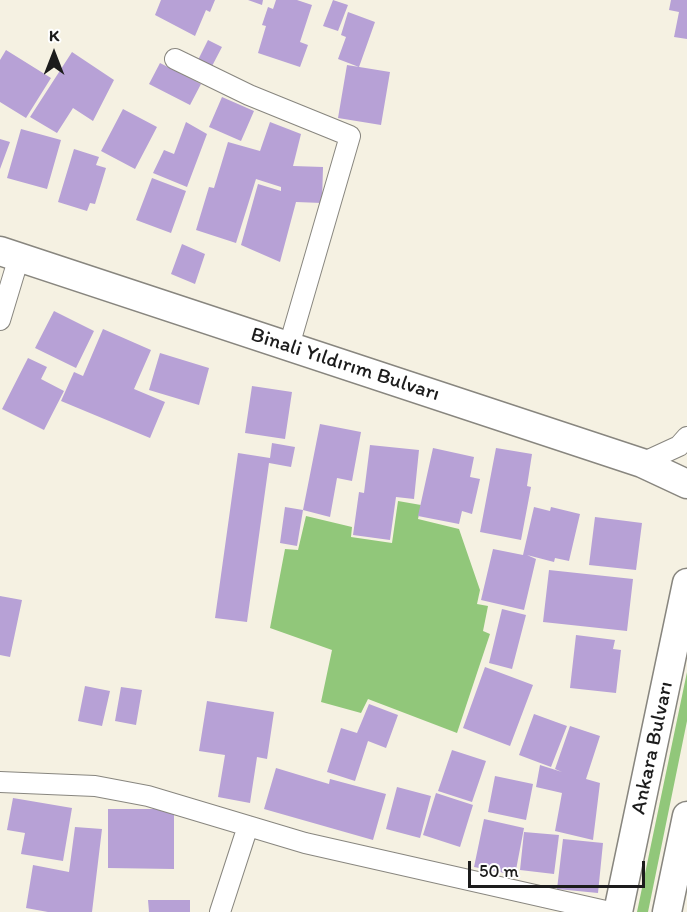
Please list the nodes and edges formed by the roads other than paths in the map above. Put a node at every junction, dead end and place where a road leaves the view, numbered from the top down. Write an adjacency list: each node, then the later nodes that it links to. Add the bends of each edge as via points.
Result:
1 (175, 59): 4 (street, via 249,95 350,136)
2 (9, 254): 3 (street); 4 (main road, Binali Yıldırım Bulvarı)
3 (0, 320)
4 (289, 346): 6 (main road, Binali Yıldırım Bulvarı)
5 (687, 436): 6 (street, via 679,446)
6 (642, 463): 7 (main road, Binali Yıldırım Bulvarı)
7 (687, 484)
8 (687, 583): 14 (main road, Ankara Bulvarı)
9 (0, 782): 11 (street, via 95,786 176,803)
10 (687, 816): 15 (main road)
11 (248, 826): 12 (street); 13 (street, via 305,843)
12 (220, 912)
13 (610, 912)
14 (618, 912)
15 (667, 912)

